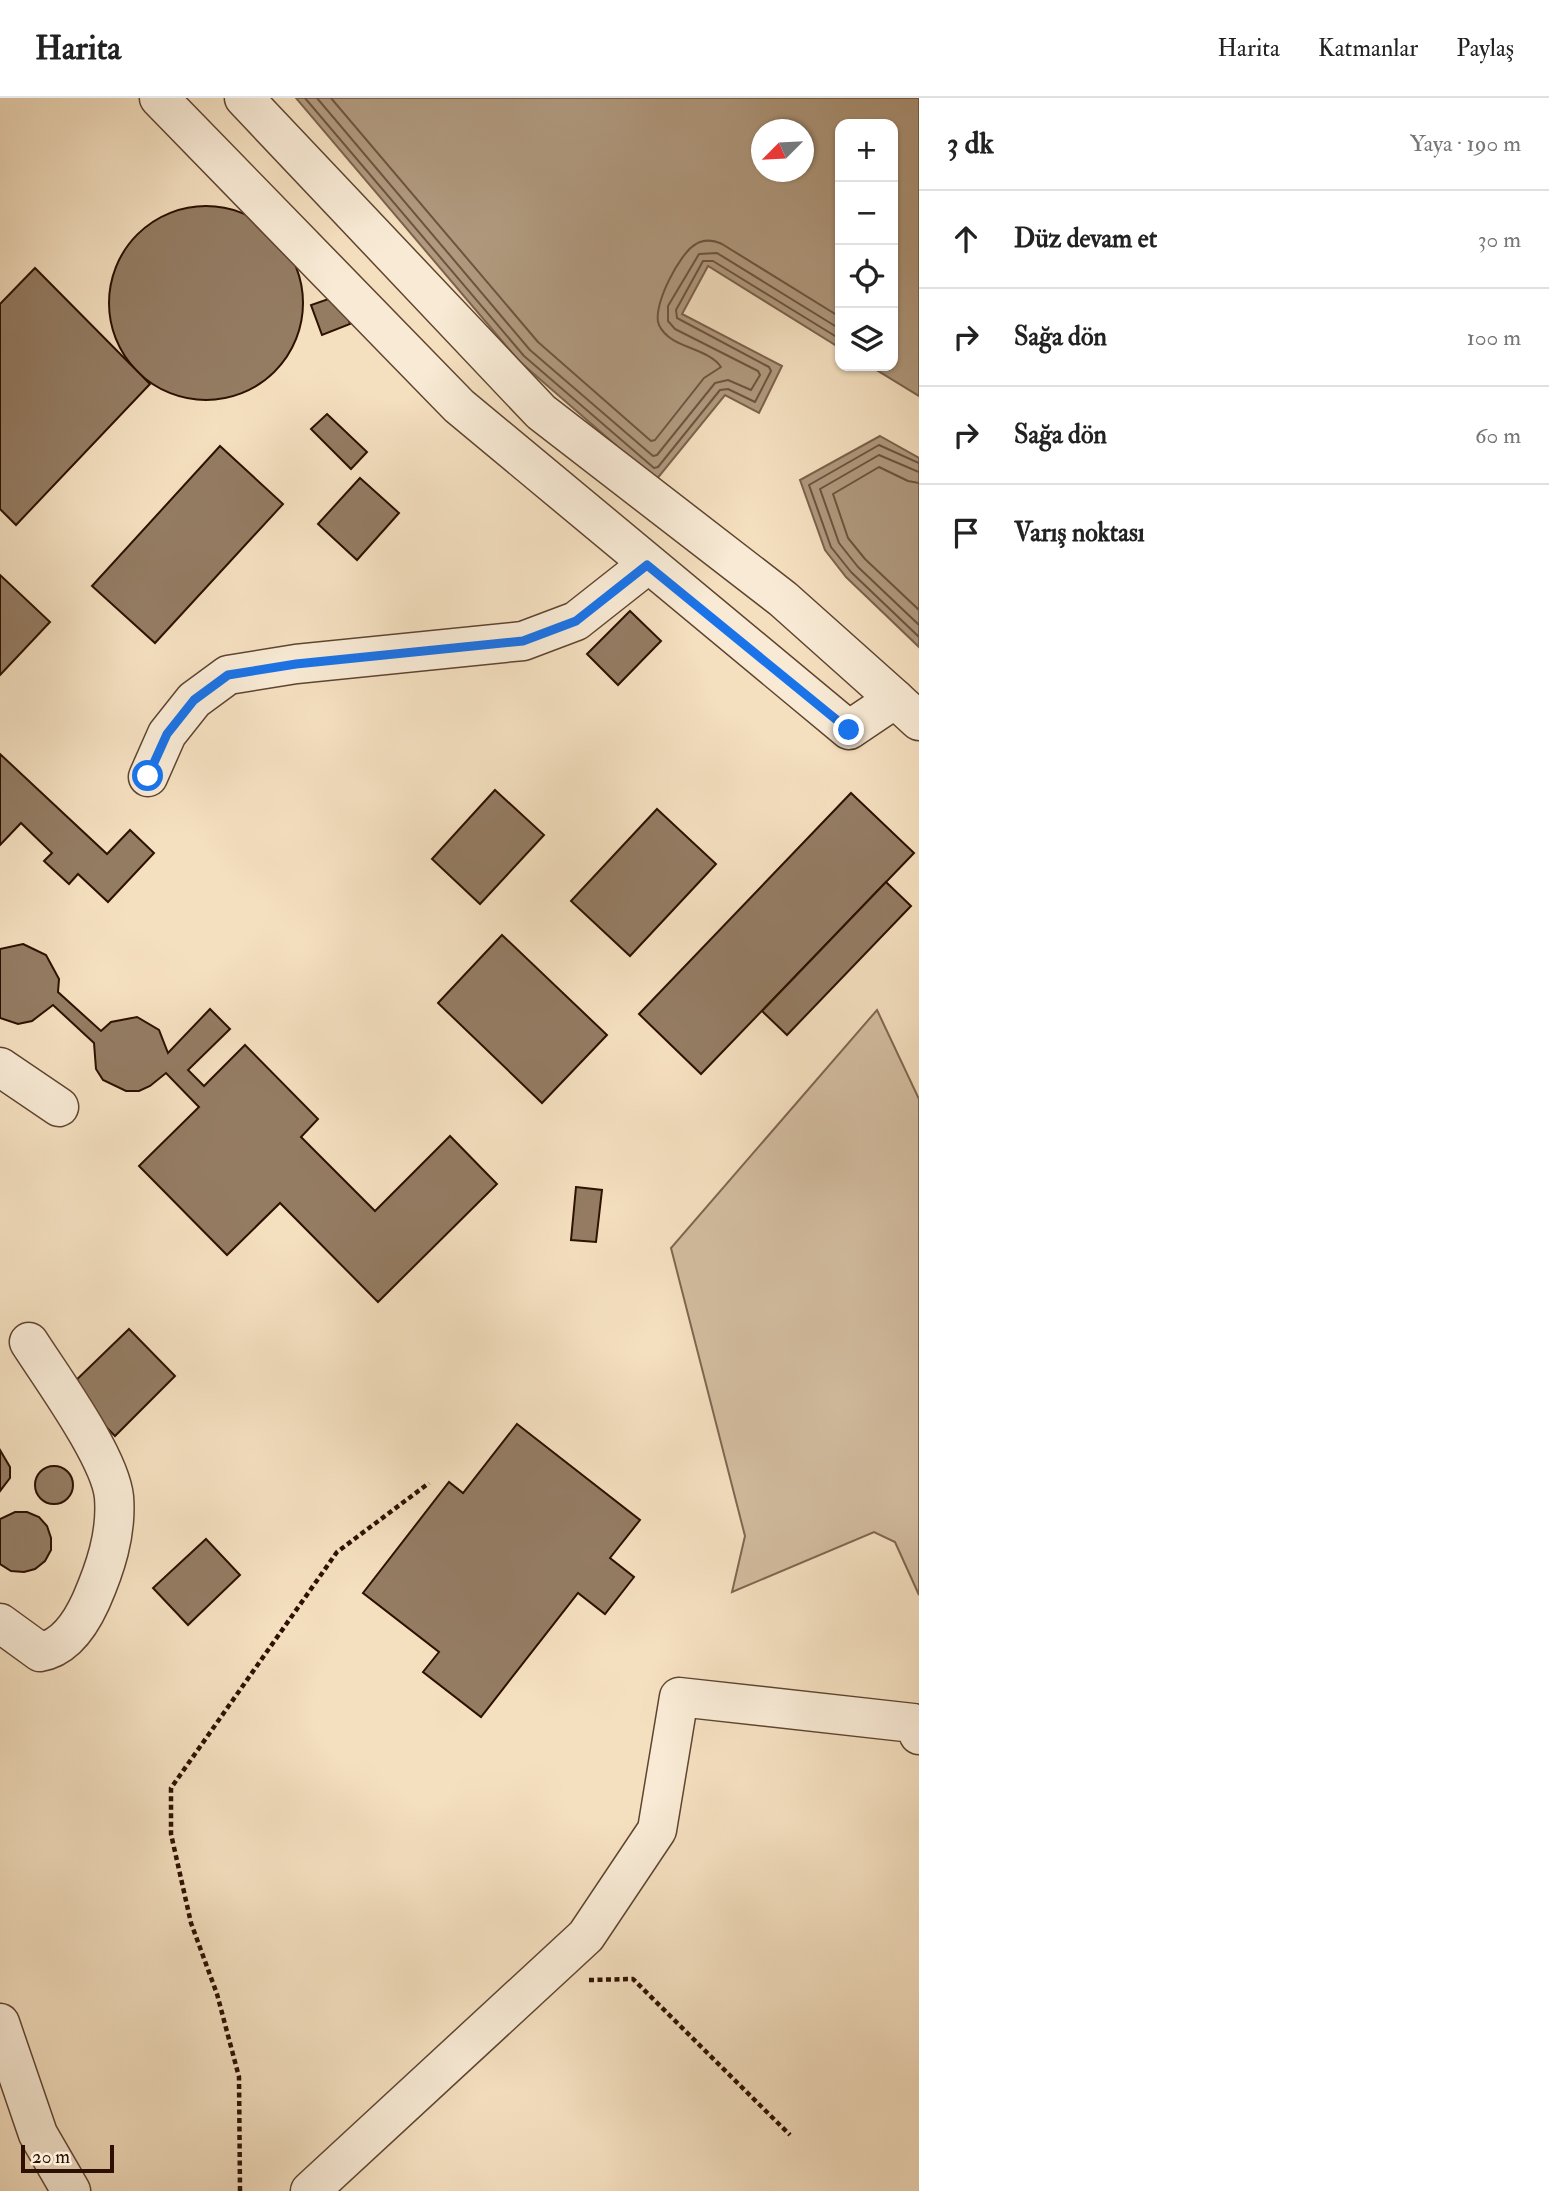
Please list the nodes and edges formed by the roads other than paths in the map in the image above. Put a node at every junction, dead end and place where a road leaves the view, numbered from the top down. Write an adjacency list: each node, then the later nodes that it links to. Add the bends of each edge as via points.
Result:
1 (159, 98): 3 (lane, via 458,406)
2 (244, 98): 4 (lane, via 541,412 783,599)
3 (647, 565): 4 (lane, via 849,730); 5 (lane, via 576,621 523,641 228,675 194,700 167,734)
4 (907, 710)
5 (148, 776)
6 (0, 1067): 7 (lane)
7 (59, 1107)
8 (29, 1342): 9 (lane, via 93,1443 114,1496 108,1561 86,1612 52,1651 40,1653)
9 (0, 1623)
10 (919, 1735): 13 (lane, via 913,1723 679,1697 657,1830 586,1936)
11 (0, 2023): 12 (lane, via 38,2134)
12 (71, 2191)
13 (310, 2191)

